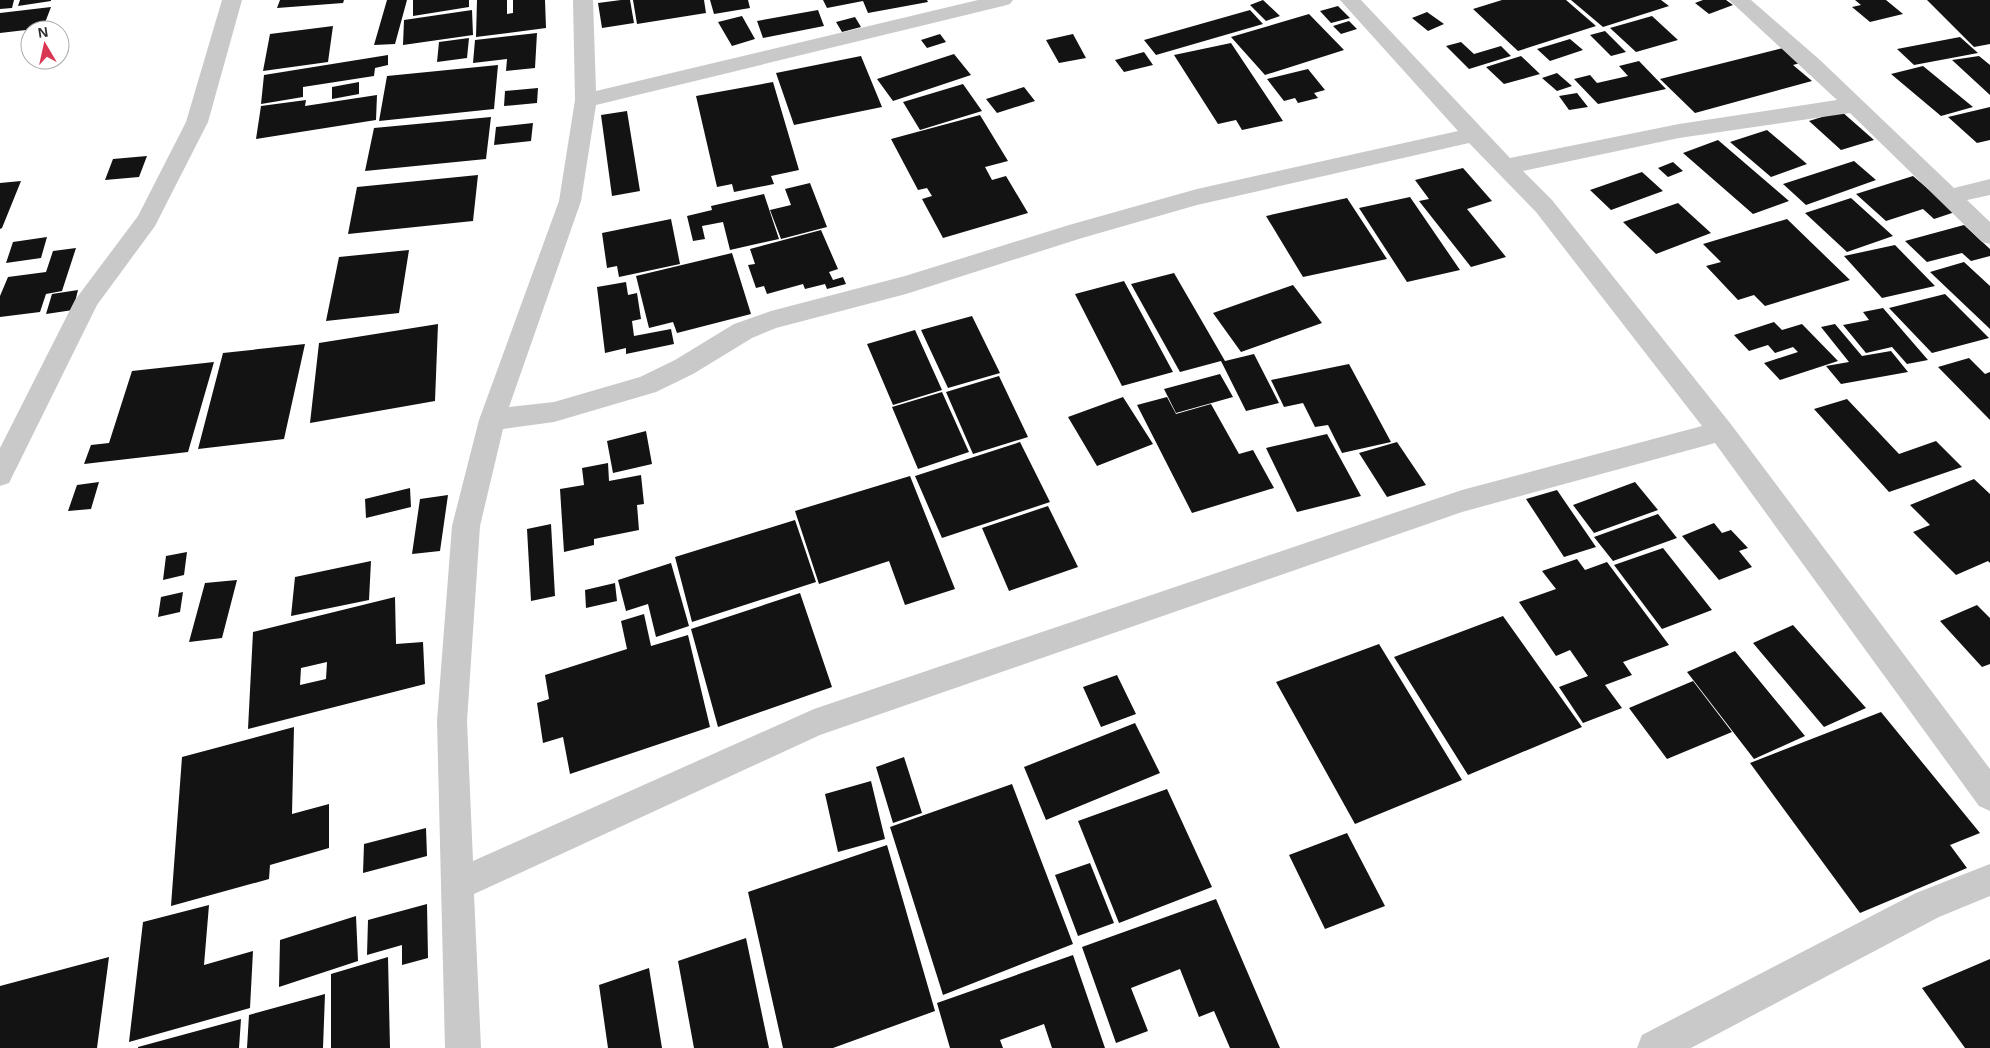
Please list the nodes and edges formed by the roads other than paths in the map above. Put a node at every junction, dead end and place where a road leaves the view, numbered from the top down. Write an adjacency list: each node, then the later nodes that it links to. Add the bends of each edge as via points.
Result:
1 (232, 0): 15 (street, via 197,122 147,220 87,300)
2 (583, 0): 6 (street)
3 (1003, 0): 6 (street)
4 (1350, 0): 8 (street)
5 (1739, 0): 7 (street)
6 (586, 100): 13 (street, via 570,201)
7 (1854, 105): 9 (street, via 1775,114 1634,138); 11 (street)
8 (1474, 135): 9 (street); 13 (street, via 1197,198 1077,231 906,285 771,320 743,331 647,385 554,412)
9 (1505, 167): 14 (street, via 1544,206)
10 (1990, 187): 11 (street)
11 (1949, 197): 12 (street)
12 (1990, 236)
13 (492, 420): 18 (street, via 466,526 452,721)
14 (1721, 431): 16 (street); 18 (street, via 1462,501 814,723)
15 (0, 475)
16 (1990, 795)
17 (1990, 880): 20 (street, via 1928,905)
18 (458, 885): 19 (street)
19 (463, 1048)
20 (1655, 1048)

